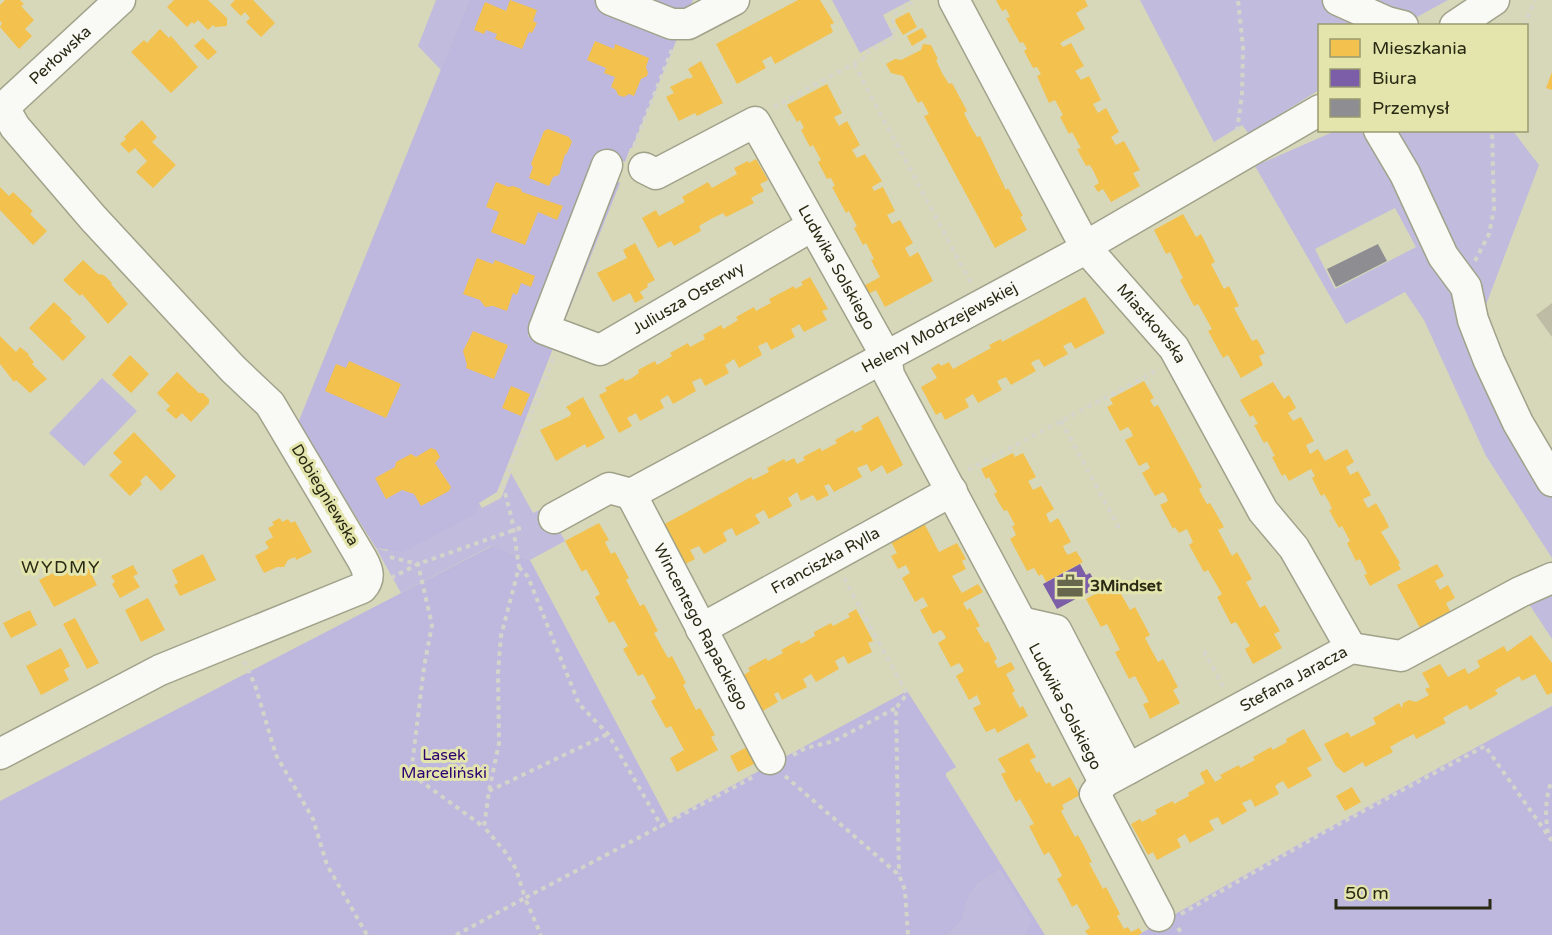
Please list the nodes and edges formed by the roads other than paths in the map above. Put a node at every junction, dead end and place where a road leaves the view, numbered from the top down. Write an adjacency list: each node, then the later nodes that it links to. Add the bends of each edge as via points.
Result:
1 (120, 0): 9 (street, Perłowska)
2 (611, 0): 3 (street, via 672,24 688,24)
3 (734, 0)
4 (954, 0): 13 (street, Miastkowska)
5 (1338, 0): 7 (street)
6 (1494, 0): 8 (street)
7 (1395, 24)
8 (1458, 24)
9 (2, 110): 23 (street, Dobiegniewska, via 93,218 270,404 367,568 368,576 362,588 160,670)
10 (1318, 111): 13 (street, Heleny Modrzejewskiej)
11 (1380, 132): 17 (street, via 1405,174 1443,256 1466,287 1473,320 1489,361 1518,423)
12 (812, 226): 14 (street, Juliusza Osterwy, via 600,350); 14 (street, Ludwika Solskiego, via 755,122 656,174 628,161 544,329); 15 (street, Ludwika Solskiego)
13 (1086, 248): 15 (street, Heleny Modrzejewskiej); 22 (street, Miastkowska, via 1174,348 1263,511 1294,548)
14 (557, 347)
15 (886, 356): 16 (street, Ludwika Solskiego, via 889,375); 18 (street, Heleny Modrzejewskiej)
16 (959, 481): 21 (street, Franciszka Rylla, via 833,557); 25 (street, Ludwika Solskiego, via 1022,622)
17 (1552, 481)
18 (631, 494): 19 (street, via 609,488); 21 (street, Wincentego Rapackiego)
19 (554, 518)
20 (1552, 578): 22 (street, Stefana Jaracza, via 1401,656)
21 (701, 629): 24 (street, Wincentego Rapackiego)
22 (1351, 648): 25 (street, Stefana Jaracza)
23 (0, 754)
24 (772, 762)
25 (1116, 775): 26 (street, Ludwika Solskiego, via 1095,794)
26 (1166, 917)

